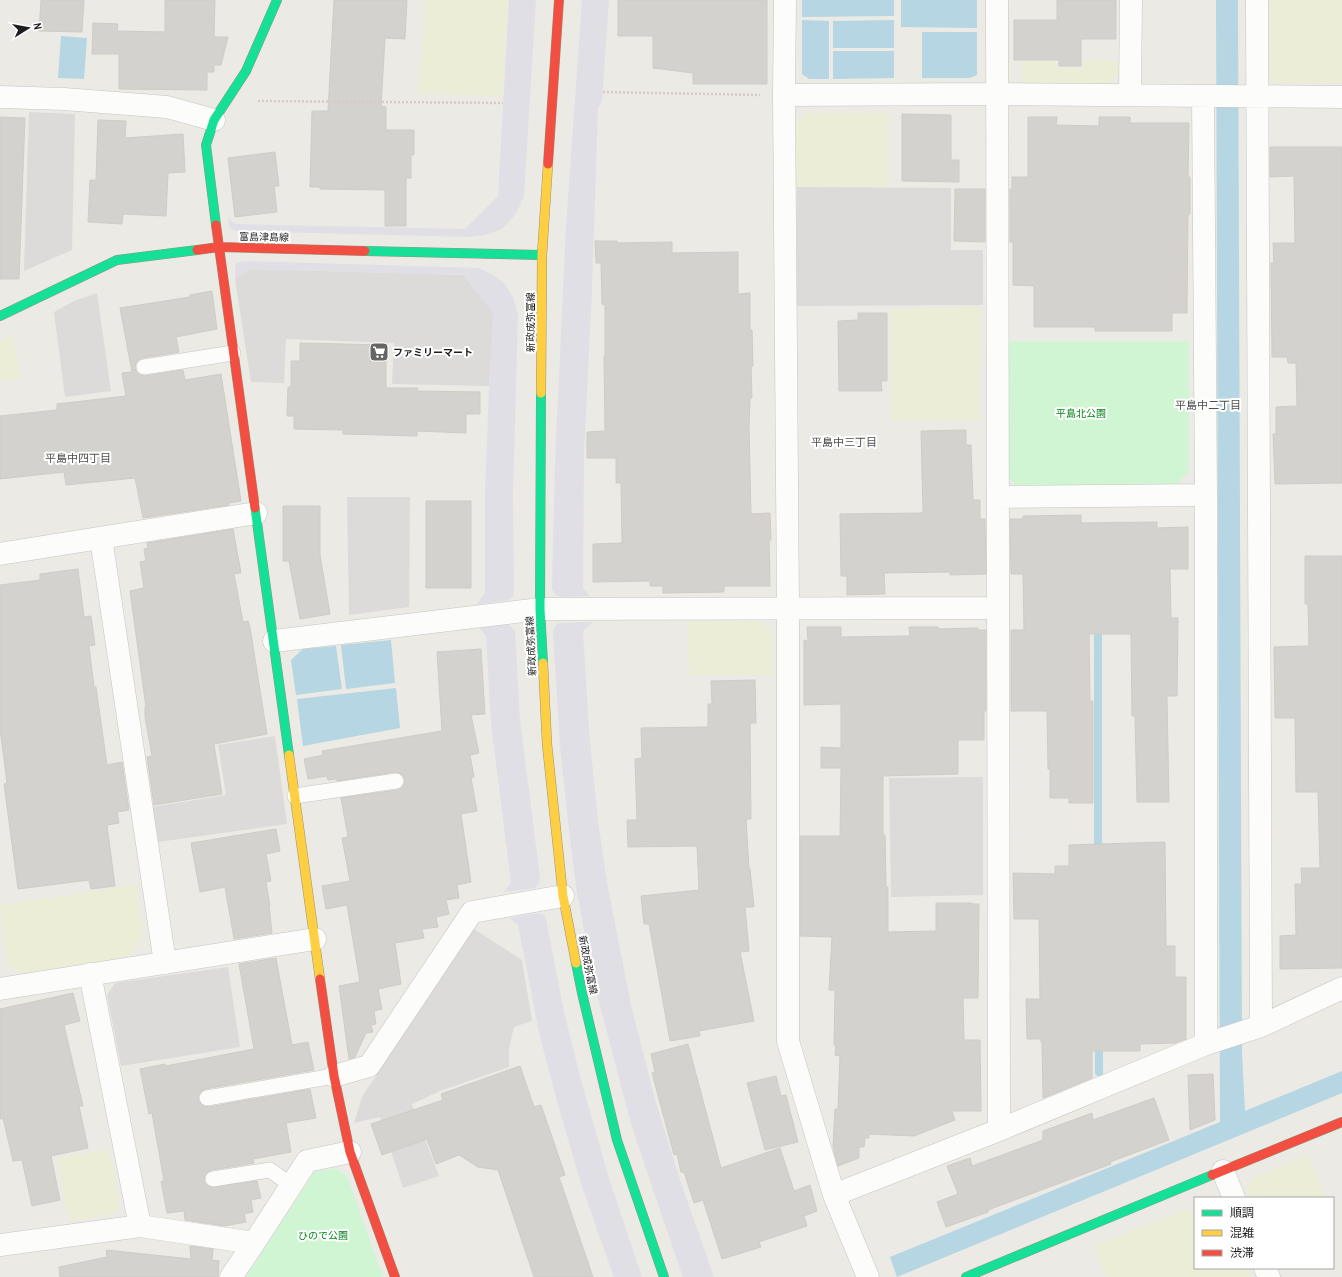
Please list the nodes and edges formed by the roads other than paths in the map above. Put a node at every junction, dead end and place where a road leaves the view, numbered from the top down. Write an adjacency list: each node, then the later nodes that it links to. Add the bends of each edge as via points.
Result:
1 (277, 0): 14 (main road, via 246,71)
2 (559, 0): 16 (main road, 新政成弥富線)
3 (785, 0): 9 (street)
4 (997, 0): 7 (street)
5 (1131, 0): 8 (street)
6 (1257, 0): 12 (street)
7 (997, 94): 8 (street); 9 (street); 21 (street)
8 (1130, 95): 10 (street)
9 (784, 96): 25 (street)
10 (1208, 96): 12 (street); 20 (street)
11 (0, 97): 14 (street, via 167,107)
12 (1250, 97): 13 (street); 37 (street)
13 (1342, 97)
14 (214, 120): 15 (main road, via 206,145)
15 (219, 247): 16 (main road, 富島津島線); 17 (main road, 富島津島線, via 117,260); 18 (main road)
16 (542, 255): 27 (main road, 新政成弥富線)
17 (0, 316)
18 (233, 353): 19 (lane); 22 (main road)
19 (144, 367)
20 (1206, 495): 21 (street); 38 (street)
21 (998, 497): 26 (street)
22 (256, 513): 23 (street); 28 (main road)
23 (101, 538): 24 (street); 33 (street)
24 (0, 554)
25 (788, 608): 26 (street); 27 (street); 47 (street, via 788,1041)
26 (998, 608): 42 (street)
27 (540, 609): 28 (street); 31 (main road, 新政成弥富線, via 547,744)
28 (274, 641): 30 (main road)
29 (396, 781): 30 (lane)
30 (295, 796): 32 (main road)
31 (563, 896): 39 (street, via 472,912 369,1066); 54 (main road, 新政成弥富線, via 582,993 617,1140)
32 (315, 940): 33 (street); 39 (main road)
33 (165, 963): 34 (street)
34 (90, 974): 36 (street); 49 (street)
35 (1342, 988): 37 (street)
36 (0, 989)
37 (1253, 1029): 38 (street)
38 (1210, 1043): 42 (street)
39 (334, 1076): 40 (lane); 43 (main road)
40 (207, 1098)
41 (1342, 1122): 44 (main road)
42 (999, 1130): 47 (street)
43 (350, 1152): 46 (street, via 307,1160); 53 (main road)
44 (1223, 1172): 48 (street); 56 (main road)
45 (213, 1179): 46 (lane, via 270,1170)
46 (291, 1185): 50 (street)
47 (834, 1195): 55 (street)
48 (1234, 1197)
49 (140, 1226): 50 (street); 51 (street)
50 (254, 1243): 52 (street)
51 (0, 1245)
52 (231, 1277)
53 (395, 1277)
54 (664, 1277)
55 (868, 1277)
56 (966, 1277)

